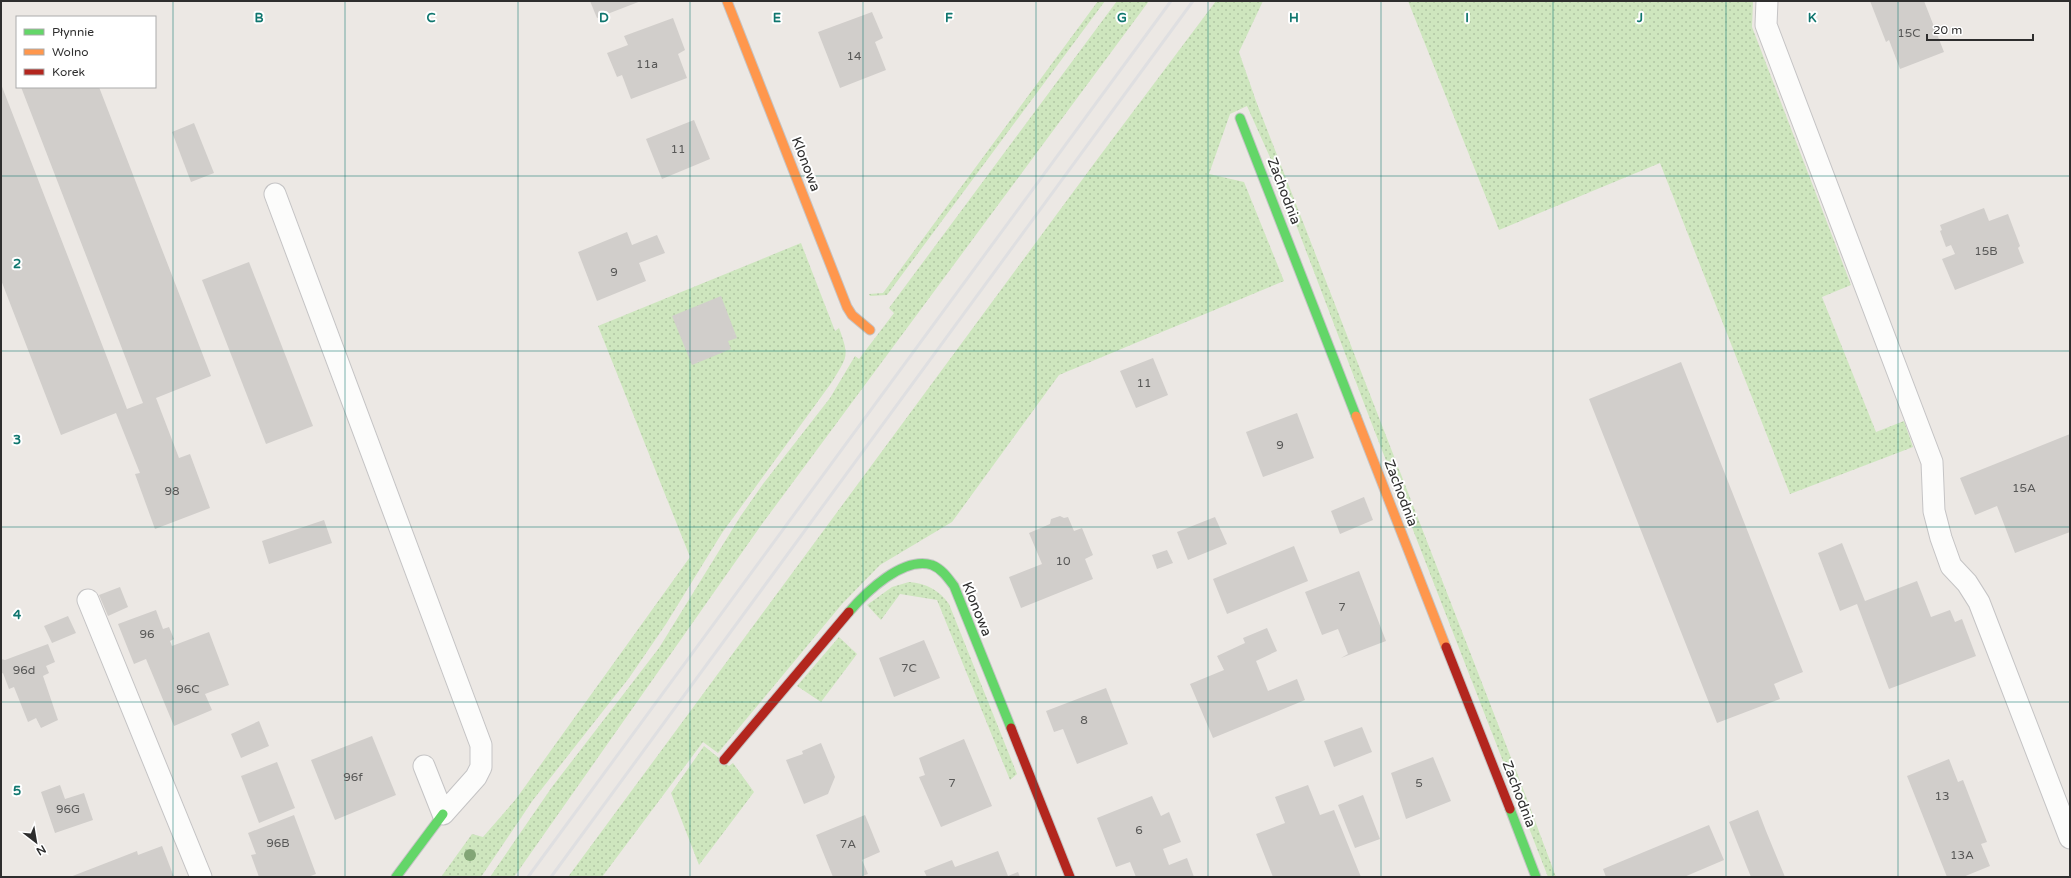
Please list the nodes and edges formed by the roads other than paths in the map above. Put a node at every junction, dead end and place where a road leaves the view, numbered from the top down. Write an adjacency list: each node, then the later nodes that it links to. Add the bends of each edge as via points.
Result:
1 (728, 1): 5 (street, Klonowa, via 847,307 852,315)
2 (1767, 1): 10 (lane, via 1766,25 1932,462 1934,511 1951,566 1967,583 1979,602)
3 (1240, 118): 14 (street, Zachodnia)
4 (275, 194): 9 (lane, via 481,745 481,767 476,777)
5 (870, 330)
6 (88, 600): 11 (lane)
7 (724, 760): 13 (street, Klonowa, via 861,598 900,569 930,564 944,573 954,586)
8 (424, 766): 9 (lane)
9 (443, 814): 12 (street)
10 (2070, 838)
11 (201, 877)
12 (396, 877)
13 (1070, 877)
14 (1536, 877)

